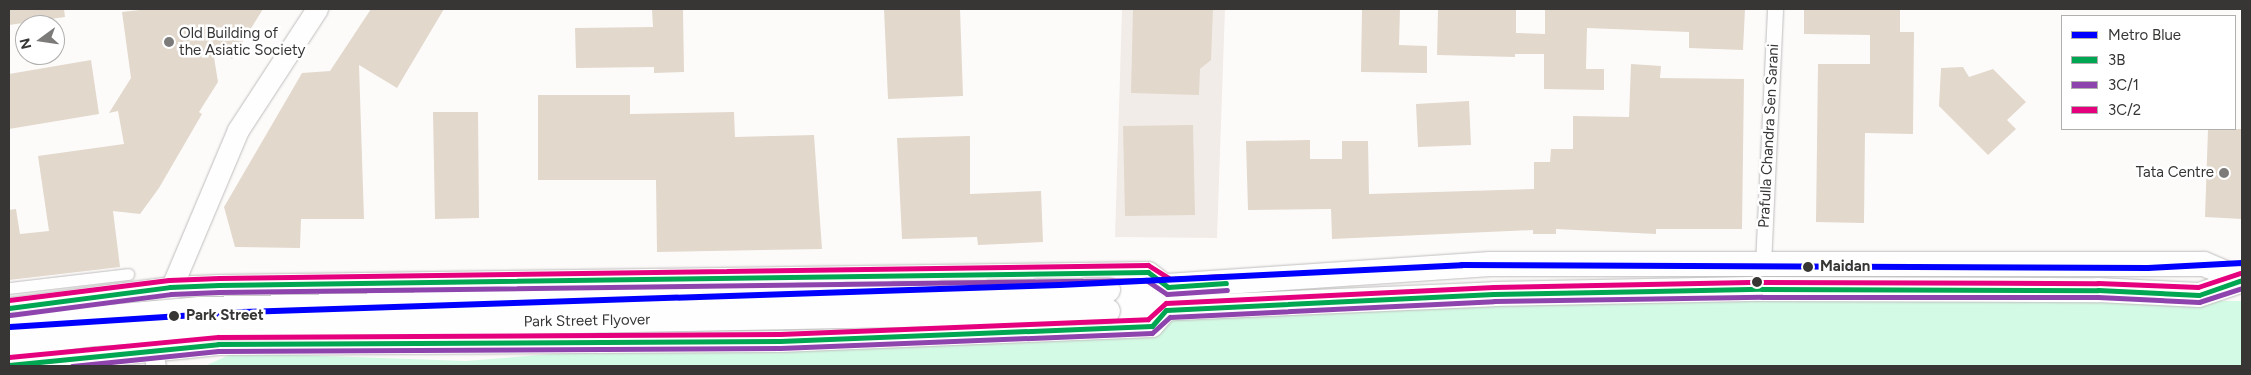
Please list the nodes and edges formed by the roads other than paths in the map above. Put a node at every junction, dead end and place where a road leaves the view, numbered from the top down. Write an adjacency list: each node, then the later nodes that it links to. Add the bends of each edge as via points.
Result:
1 (317, 9): 8 (main road, via 238,130)
2 (1775, 9): 4 (street, Prafulla Chandra Sen Sarani)
3 (1719, 264): 4 (main road); 10 (main road); 11 (main road, via 1490,264)
4 (1763, 264): 7 (main road, via 2204,264)
5 (128, 274): 9 (street)
6 (614, 278): 8 (main road); 11 (main road, via 1148,272); 15 (main road, via 600,290 594,308 598,327)
7 (2241, 280): 10 (main road, via 2199,295 2088,290)
8 (170, 287): 13 (main road); 17 (main road)
9 (9, 288)
10 (1719, 289): 11 (main road)
11 (1167, 298): 12 (main road, Park Street Flyover); 15 (main road, via 1152,326 780,340)
12 (1108, 300): 14 (main road, Park Street Flyover, bridge, via 200,309); 16 (main road, Park Street Flyover, bridge, via 202,328 95,334)
13 (9, 308)
14 (9, 326)
15 (611, 342): 17 (main road, via 218,344)
16 (9, 345)
17 (154, 358): 18 (main road)
18 (9, 366)

